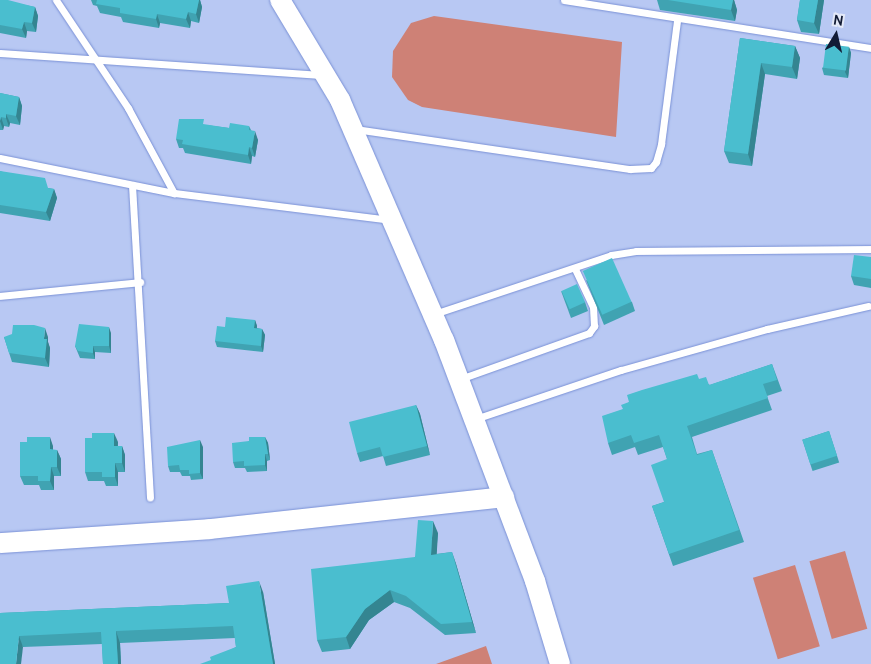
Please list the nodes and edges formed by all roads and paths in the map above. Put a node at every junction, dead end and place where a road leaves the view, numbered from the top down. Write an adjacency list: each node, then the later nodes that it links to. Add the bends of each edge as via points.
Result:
1 (56, 0): 7 (lane)
2 (280, 0): 8 (street)
3 (564, 0): 4 (lane)
4 (677, 20): 5 (lane); 9 (lane, via 661,144 652,168 630,169)
5 (871, 48)
6 (0, 53): 7 (lane)
7 (96, 60): 8 (lane); 12 (lane, via 156,155)
8 (325, 75): 9 (street)
9 (352, 128): 13 (street)
10 (0, 158): 11 (lane)
11 (132, 185): 12 (lane); 16 (lane)
12 (174, 194): 13 (lane)
13 (392, 221): 19 (street)
14 (871, 249): 15 (lane, via 636,251 611,255)
15 (575, 269): 19 (lane); 20 (lane, via 593,307 594,326 589,333)
16 (140, 282): 17 (lane); 22 (lane)
17 (0, 296)
18 (868, 306): 21 (lane, via 767,329 621,370)
19 (433, 314): 20 (street)
20 (459, 379): 21 (street)
21 (474, 419): 23 (street)
22 (150, 497)
23 (504, 497): 24 (street, via 210,529); 25 (street, via 535,581)
24 (0, 543)
25 (560, 664)

